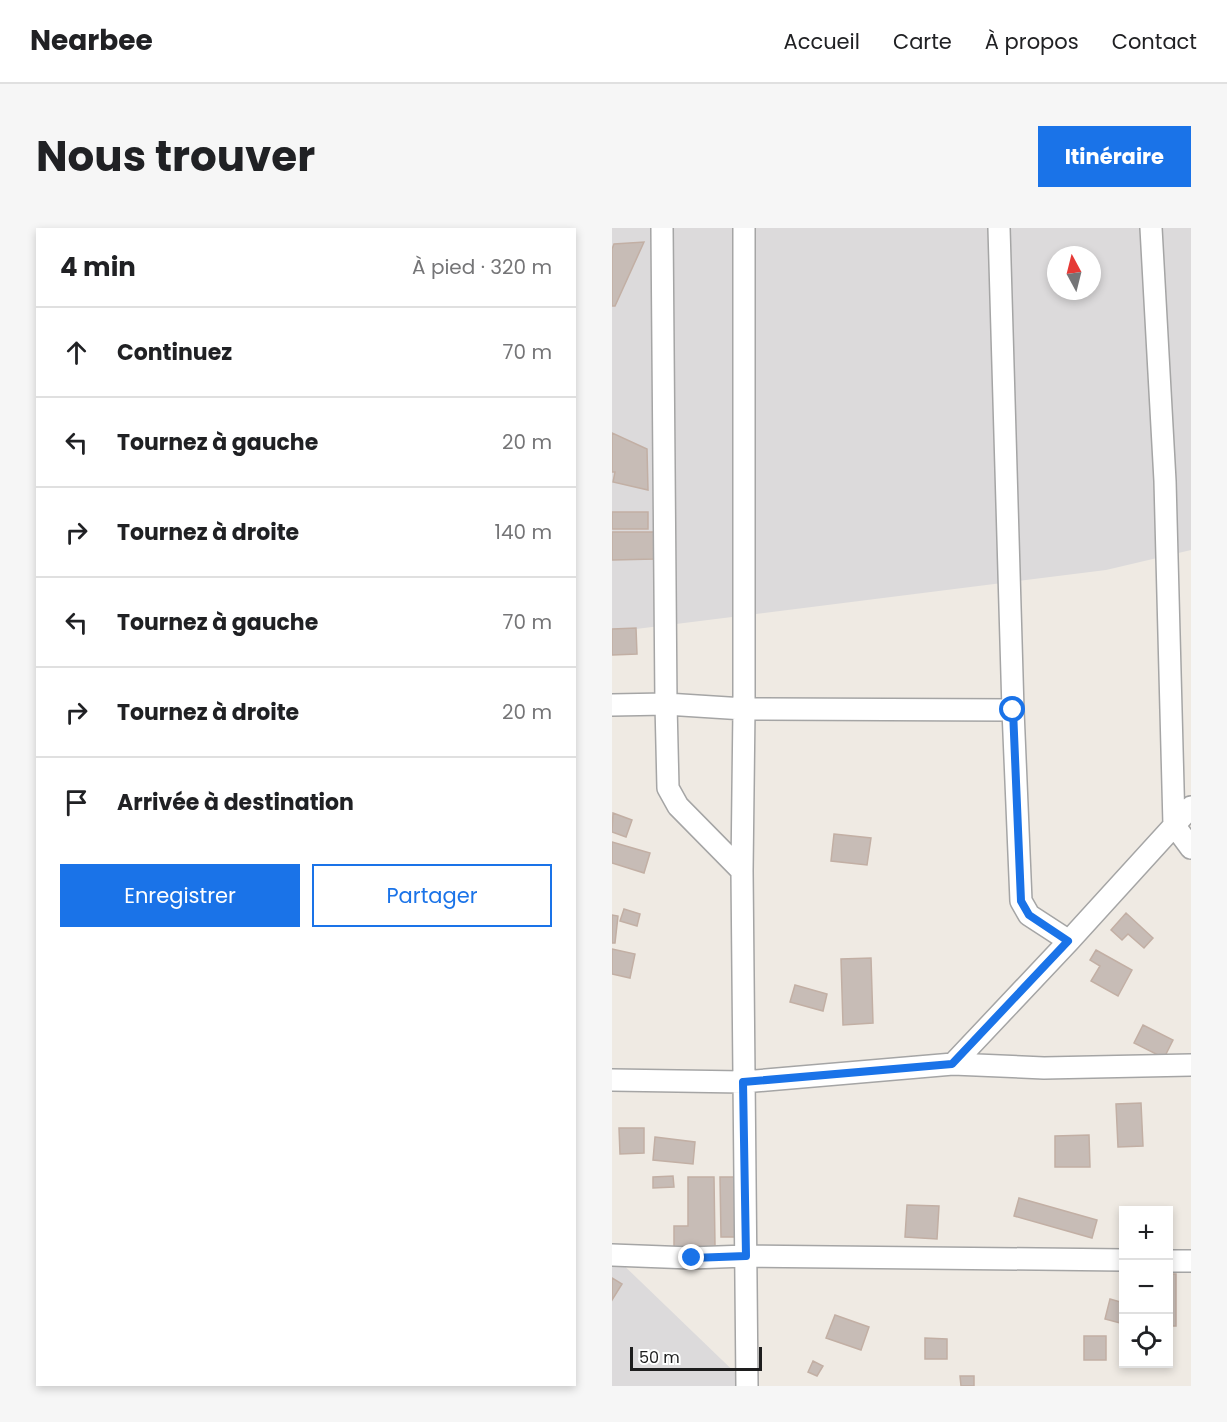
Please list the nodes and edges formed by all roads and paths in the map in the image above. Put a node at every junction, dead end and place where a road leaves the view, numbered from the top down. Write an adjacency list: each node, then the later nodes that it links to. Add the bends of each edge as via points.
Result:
1 (662, 228): 5 (street)
2 (744, 228): 7 (street)
3 (999, 228): 8 (street)
4 (1151, 228): 10 (street, via 1165,481)
5 (666, 704): 6 (street); 7 (street); 12 (street, via 668,788 678,806)
6 (612, 705)
7 (744, 709): 8 (street); 12 (street)
8 (1013, 710): 13 (street, via 1021,901 1029,915)
9 (1191, 807): 10 (street)
10 (1174, 825): 11 (street); 13 (street)
11 (1191, 848)
12 (742, 872): 17 (street)
13 (1068, 941): 14 (street)
14 (952, 1064): 15 (street, via 1044,1068); 17 (street)
15 (1191, 1065)
16 (612, 1080): 17 (street)
17 (743, 1082): 19 (street)
18 (612, 1255): 19 (street)
19 (746, 1256): 20 (street); 23 (street)
20 (1119, 1260)
21 (1173, 1261): 22 (street)
22 (1191, 1261)
23 (747, 1386)

